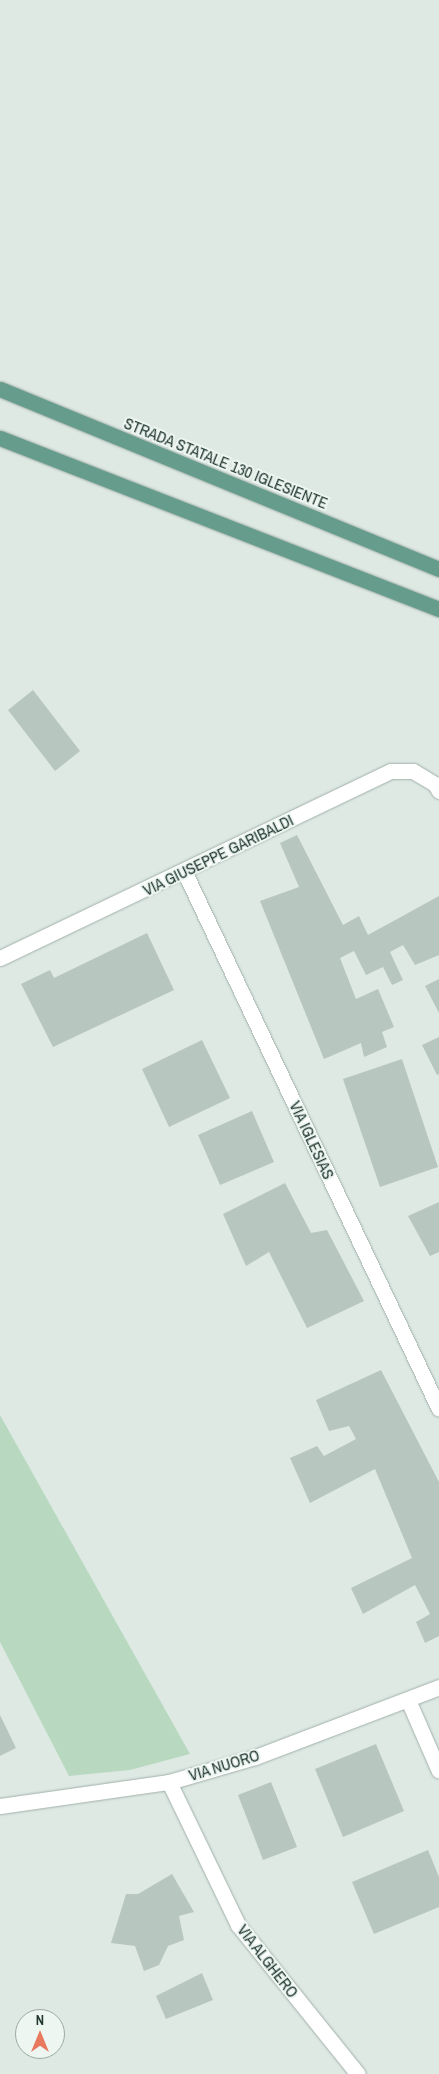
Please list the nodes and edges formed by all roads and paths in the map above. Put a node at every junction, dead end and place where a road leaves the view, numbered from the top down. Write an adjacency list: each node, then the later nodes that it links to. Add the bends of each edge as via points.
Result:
1 (0, 390): 3 (main road, STRADA STATALE 130 IGLESIENTE)
2 (0, 438): 4 (main road)
3 (439, 569)
4 (439, 609)
5 (437, 788): 6 (street, VIA GIUSEPPE GARIBALDI, via 413,771 391,771)
6 (184, 872): 7 (street, VIA GIUSEPPE GARIBALDI); 8 (street, VIA IGLESIAS)
7 (0, 958)
8 (439, 1409)
9 (439, 1687): 10 (street, VIA NUORO)
10 (408, 1700): 11 (street); 12 (street, VIA NUORO, via 255,1757)
11 (439, 1771)
12 (169, 1782): 13 (street, VIA NUORO); 14 (street, VIA ALGHERO, via 238,1925)
13 (0, 1806)
14 (358, 2074)

